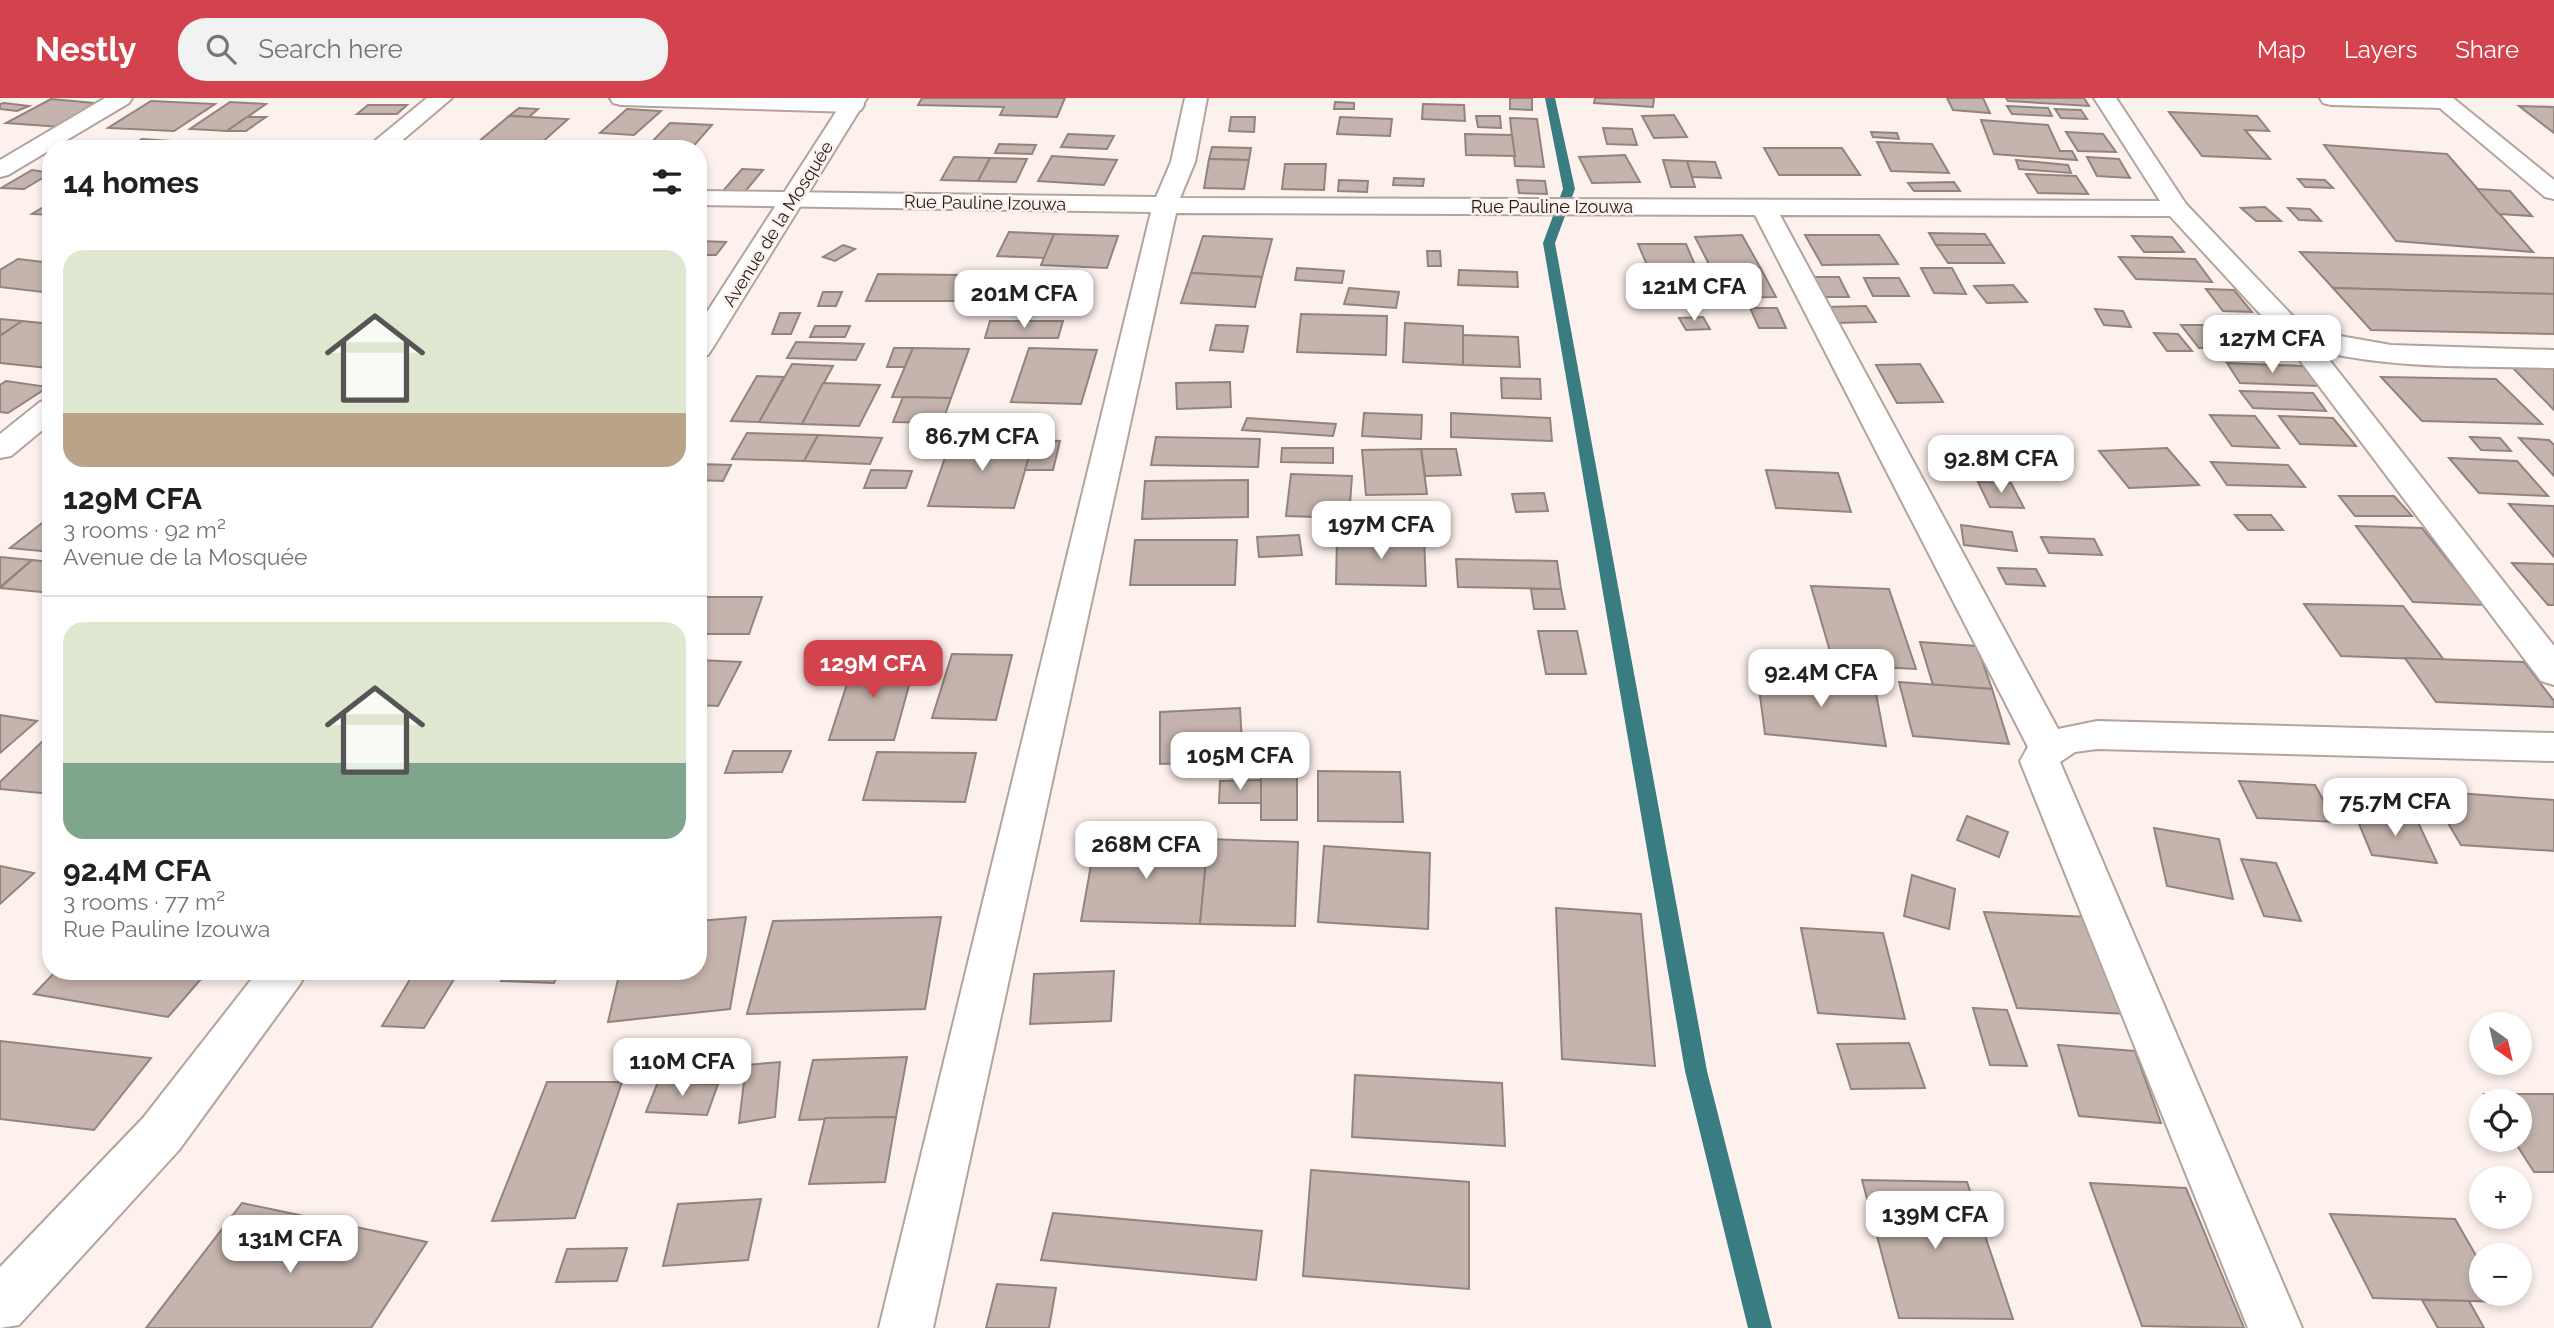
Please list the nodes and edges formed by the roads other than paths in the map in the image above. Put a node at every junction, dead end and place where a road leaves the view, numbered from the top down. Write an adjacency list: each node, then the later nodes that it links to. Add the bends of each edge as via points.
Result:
1 (121, 98): 9 (street)
2 (440, 98): 10 (street)
3 (621, 98): 8 (street)
4 (1196, 98): 16 (street, via 1183,162)
5 (2105, 98): 18 (street)
6 (2331, 98): 7 (street)
7 (2441, 100): 13 (street)
8 (855, 101): 15 (street, Avenue de la Mosquée)
9 (50, 140)
10 (388, 140)
11 (42, 145): 12 (street)
12 (0, 170)
13 (2554, 192)
14 (707, 198): 15 (street, Rue Pauline Izouwa)
15 (794, 200): 16 (street, Rue Pauline Izouwa); 19 (street, Avenue de la Mosquée)
16 (1165, 205): 17 (street, Rue Pauline Izouwa); 29 (street)
17 (1764, 208): 18 (street, Rue Pauline Izouwa); 25 (street)
18 (2178, 209): 20 (street)
19 (707, 335)
20 (2296, 336): 21 (street, via 2326,345 2398,353); 24 (street)
21 (2554, 359)
22 (42, 415): 23 (street)
23 (0, 449)
24 (2554, 672)
25 (2048, 747): 26 (street, via 2065,739 2097,735); 30 (street, via 2040,761)
26 (2554, 747)
27 (277, 980): 28 (street, via 161,1134)
28 (0, 1306)
29 (906, 1328)
30 (2275, 1328)

